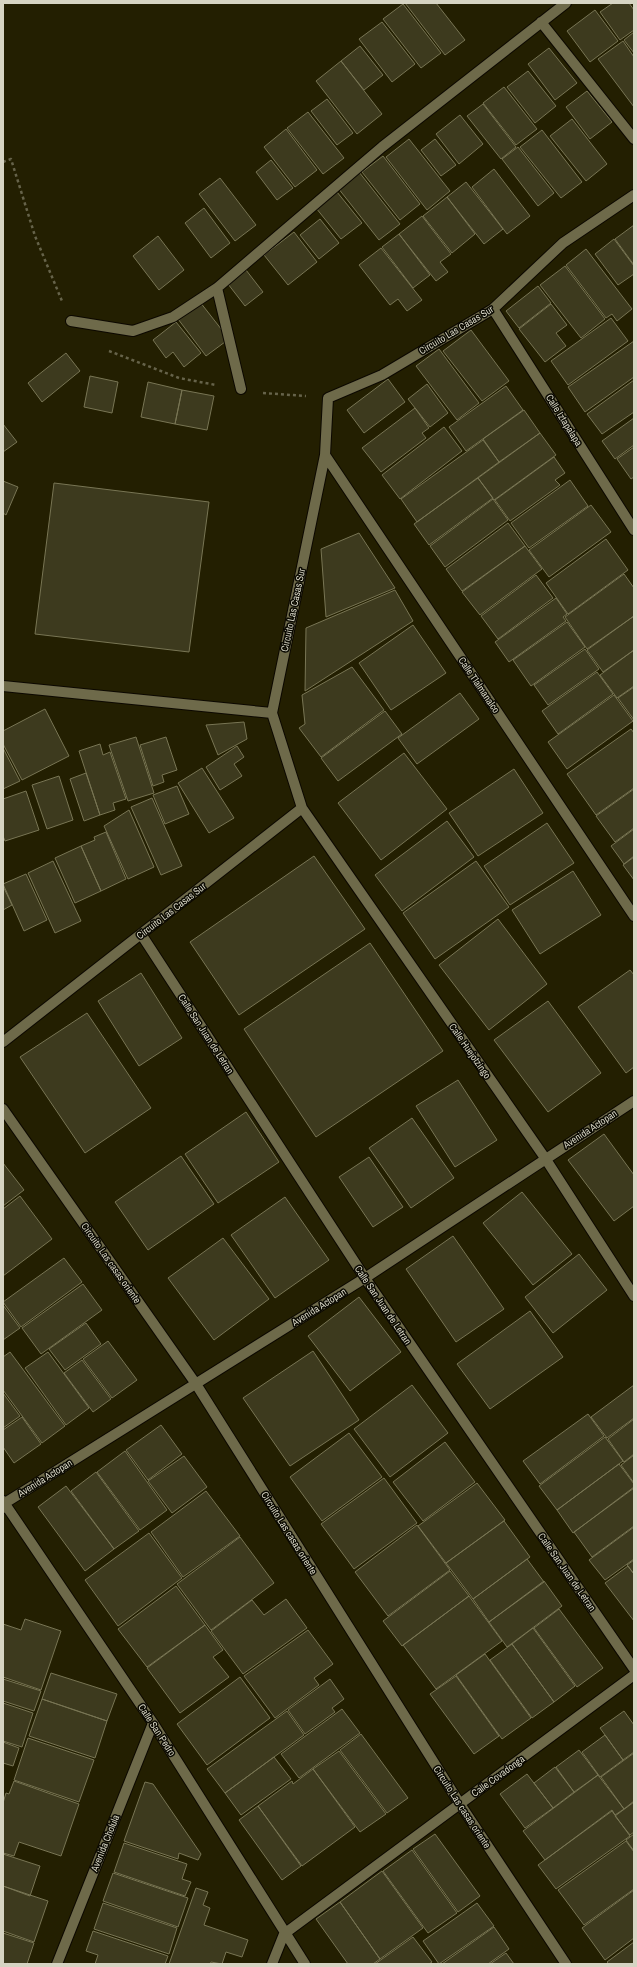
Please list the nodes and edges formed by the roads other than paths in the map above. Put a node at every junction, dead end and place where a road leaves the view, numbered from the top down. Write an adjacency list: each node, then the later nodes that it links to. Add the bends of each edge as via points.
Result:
1 (566, 3): 2 (street)
2 (541, 22): 3 (street); 5 (street, via 382,147)
3 (634, 139)
4 (634, 194): 6 (street, Circuito Las Casas Sur, via 563,243)
5 (217, 288): 7 (street, via 173,317 133,331); 8 (street)
6 (493, 309): 9 (street, Circuito Las Casas Sur, via 382,375 328,398); 10 (street, Calle Iztapalapa)
7 (71, 321)
8 (241, 389)
9 (325, 455): 12 (street, Circuito Las Casas Sur); 14 (street, Calle Tlalmanalco)
10 (634, 530)
11 (3, 686): 12 (street)
12 (272, 713): 13 (street, Circuito Las Casas Sur)
13 (302, 808): 15 (street, Circuito Las Casas Sur); 19 (street, Calle Huejotzingo)
14 (634, 916)
15 (141, 934): 16 (street, Circuito Las Casas Sur); 20 (street, Calle San Juan de Letran)
16 (3, 1042)
17 (634, 1101): 19 (street, Avenida Actopan)
18 (3, 1109): 22 (street, Circuito Las casas oriente)
19 (545, 1158): 20 (street, Avenida Actopan); 21 (street, Calle Huejotzingo)
20 (365, 1278): 22 (street, Avenida Actopan); 24 (street, Calle San Juan de Letran)
21 (634, 1296)
22 (196, 1384): 23 (street, Avenida Actopan); 27 (street, Circuito Las casas oriente)
23 (4, 1504): 26 (street, Calle San Pedro)
24 (634, 1670)
25 (634, 1675): 27 (street, Calle Covadonga)
26 (153, 1723): 28 (street, Calle San Pedro); 29 (street, Avenida Cholula)
27 (460, 1804): 28 (street, Calle Covadonga); 32 (street, Circuito Las casas oriente)
28 (284, 1934): 30 (street); 31 (street, Calle San Pedro)
29 (57, 1964)
30 (272, 1964)
31 (305, 1964)
32 (566, 1964)

